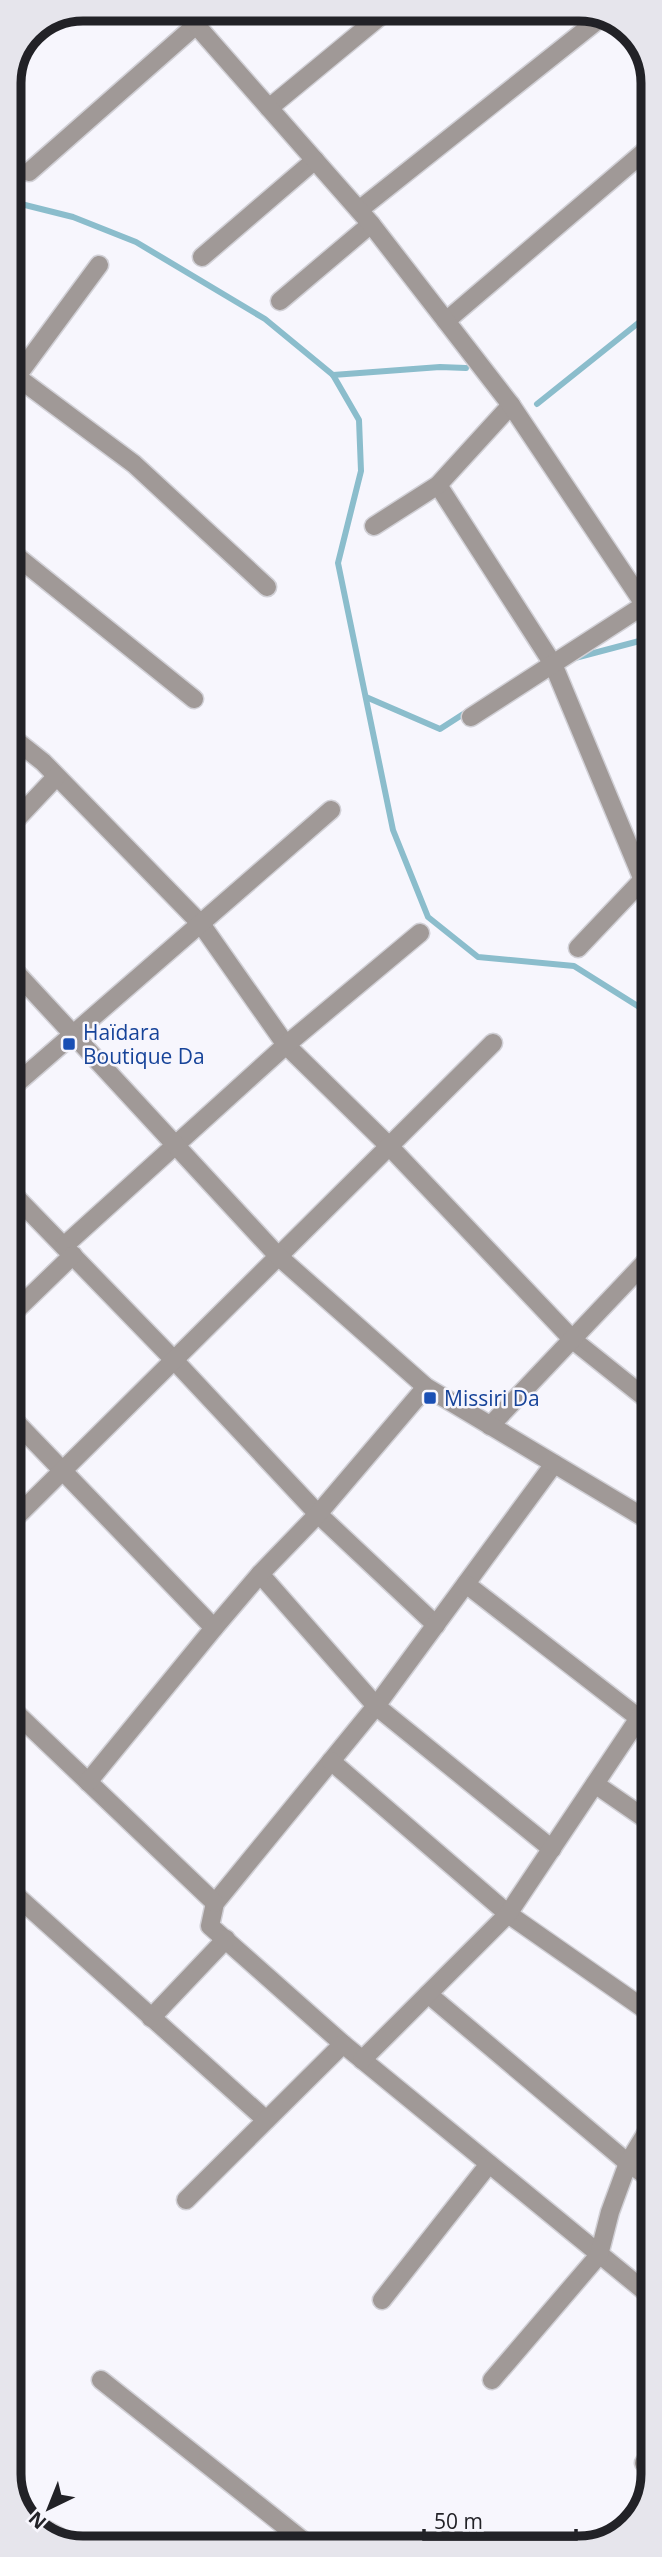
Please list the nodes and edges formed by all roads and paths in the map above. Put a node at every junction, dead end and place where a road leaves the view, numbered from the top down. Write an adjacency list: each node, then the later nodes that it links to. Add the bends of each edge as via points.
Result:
1 (182, 21): 8 (street)
2 (195, 21): 5 (street)
3 (374, 21): 5 (street)
4 (595, 23): 9 (street)
5 (269, 108): 7 (street)
6 (641, 154): 13 (street)
7 (316, 160): 9 (street); 10 (street)
8 (29, 172)
9 (365, 217): 12 (street); 13 (street)
10 (202, 257)
11 (99, 265): 14 (street)
12 (280, 301)
13 (446, 321): 16 (street)
14 (21, 365)
15 (21, 385): 20 (street, via 134,464)
16 (511, 405): 17 (street); 21 (street)
17 (438, 485): 18 (street); 23 (street)
18 (374, 526)
19 (21, 560): 24 (street)
20 (267, 587)
21 (641, 595)
22 (641, 612): 23 (street)
23 (552, 664): 25 (street); 30 (street)
24 (194, 699)
25 (471, 717)
26 (21, 744): 27 (street)
27 (56, 777): 29 (street); 32 (street)
28 (331, 810): 32 (street)
29 (21, 814)
30 (641, 862)
31 (641, 888): 34 (street)
32 (201, 923): 36 (street); 38 (street)
33 (420, 933): 38 (street)
34 (578, 948)
35 (21, 978): 36 (street)
36 (73, 1035): 39 (street); 40 (street)
37 (493, 1043): 41 (street)
38 (286, 1045): 40 (street); 41 (street)
39 (21, 1080)
40 (176, 1145): 43 (street); 44 (street)
41 (389, 1146): 44 (street); 47 (street)
42 (21, 1202): 43 (street)
43 (68, 1251): 46 (street); 48 (street)
44 (278, 1256): 48 (street); 49 (street)
45 (641, 1267): 47 (street)
46 (21, 1303)
47 (573, 1340): 50 (street); 51 (street)
48 (174, 1360): 54 (street); 56 (street)
49 (426, 1387): 51 (street); 56 (street)
50 (641, 1394)
51 (490, 1426): 53 (street)
52 (21, 1428): 54 (street)
53 (554, 1464): 57 (street); 59 (street)
54 (62, 1471): 55 (street); 61 (street)
55 (21, 1512)
56 (318, 1514): 58 (street); 60 (street)
57 (641, 1516)
58 (260, 1574): 61 (street); 62 (street)
59 (466, 1584): 60 (street); 64 (street)
60 (436, 1625): 62 (street)
61 (215, 1628): 67 (street)
62 (376, 1706): 66 (street); 70 (street)
63 (21, 1718): 67 (street)
64 (641, 1721)
65 (641, 1729): 68 (street)
66 (331, 1761): 72 (street); 73 (street)
67 (88, 1782): 72 (street)
68 (595, 1784): 69 (street); 70 (street)
69 (641, 1816)
70 (552, 1849): 73 (street)
71 (21, 1901): 77 (street)
72 (215, 1903): 74 (street, via 210,1926)
73 (508, 1914): 75 (street); 76 (street)
74 (226, 1939): 77 (street); 78 (street)
75 (428, 1994): 79 (street); 82 (street)
76 (641, 2007)
77 (151, 2018): 80 (street)
78 (343, 2044): 79 (street); 80 (street)
79 (362, 2060): 83 (street)
80 (266, 2120): 85 (street)
81 (641, 2142): 82 (street)
82 (628, 2163): 84 (street); 86 (street)
83 (489, 2164): 86 (street); 88 (street)
84 (641, 2172)
85 (186, 2200)
86 (599, 2255): 87 (street); 90 (street)
87 (641, 2288)
88 (382, 2300)
89 (101, 2380): 91 (street)
90 (492, 2380)
91 (297, 2536)

